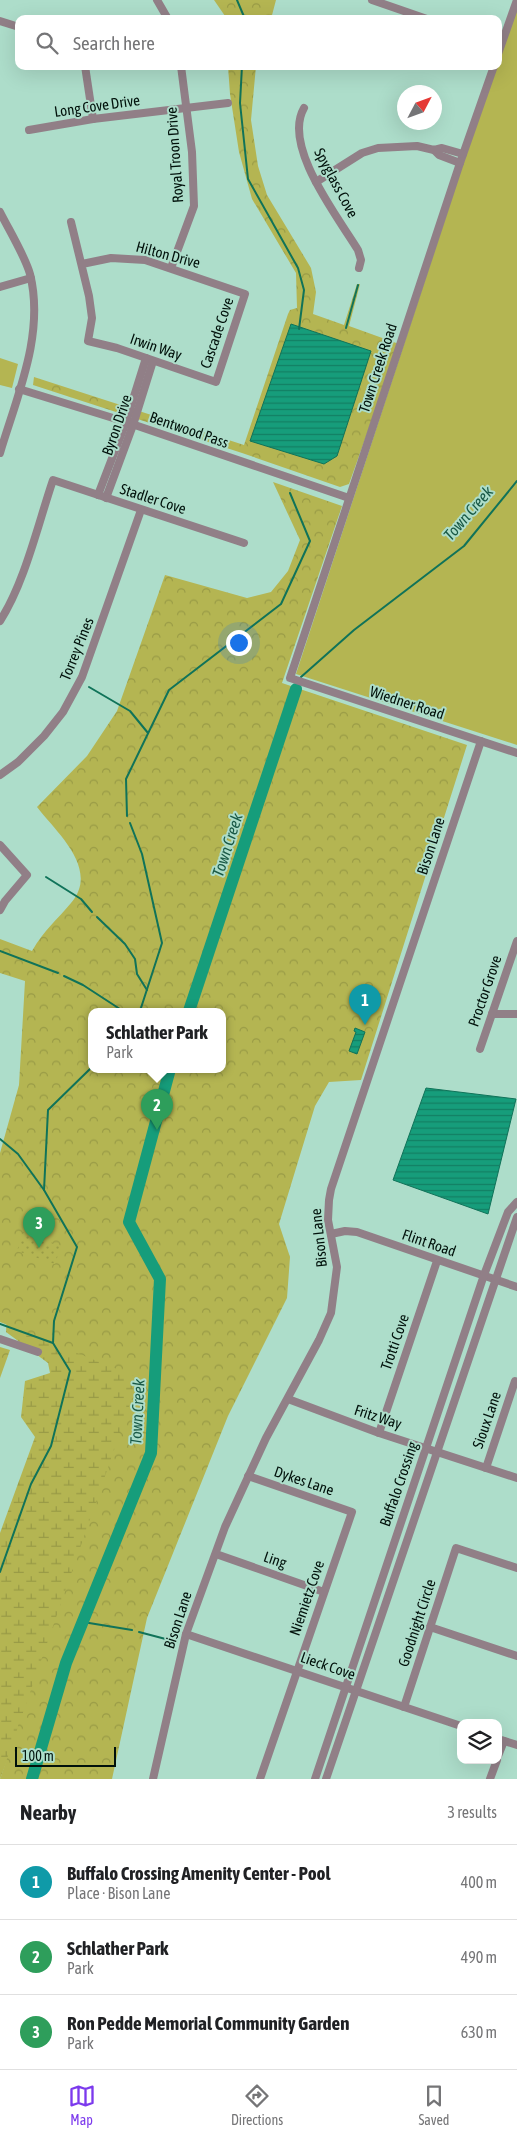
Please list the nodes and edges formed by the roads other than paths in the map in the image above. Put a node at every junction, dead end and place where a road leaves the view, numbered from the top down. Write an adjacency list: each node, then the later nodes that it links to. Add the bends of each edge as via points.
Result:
1 (157, 0): 4 (street)
2 (372, 0): 5 (street)
3 (516, 0): 8 (street)
4 (166, 15)
5 (415, 15)
6 (0, 21): 7 (street)
7 (15, 26)
8 (502, 38)
9 (86, 70): 15 (street)
10 (182, 70): 13 (street, Royal Troon Drive)
11 (493, 70): 18 (street, Town Creek Road)
12 (228, 103): 13 (street, Long Cove Drive)
13 (187, 108): 15 (street, Long Cove Drive); 24 (street, Royal Troon Drive, via 194,206)
14 (304, 108): 20 (street, Spyglass Cove, via 298,126 300,141 305,161)
15 (94, 119): 16 (street, Long Cove Drive)
16 (29, 130)
17 (434, 150): 18 (street, via 442,148); 19 (street); 20 (street, via 417,146 378,148)
18 (463, 154): 19 (street, Town Creek Road)
19 (460, 163): 35 (street, Town Creek Road)
20 (316, 182): 25 (street, Spyglass Cove, via 358,250)
21 (0, 212): 26 (street)
22 (71, 222): 23 (street)
23 (82, 264): 24 (street, Hilton Drive, via 128,258); 29 (street, Irwin Way, via 92,318 88,341)
24 (171, 268): 28 (street, Hilton Drive)
25 (360, 268)
26 (31, 278): 27 (street); 31 (street, via 35,304 34,337)
27 (0, 288)
28 (245, 294): 30 (street, Cascade Cove)
29 (149, 359): 30 (street, Irwin Way); 32 (street, Byron Drive)
30 (216, 382)
31 (19, 388): 32 (street, Bentwood Pass); 33 (street)
32 (129, 424): 34 (street, Byron Drive); 35 (street, Bentwood Pass)
33 (0, 453)
34 (102, 496): 36 (street, Stadler Cove); 38 (street, Stadler Cove, via 53,480 24,568)
35 (349, 498): 39 (street, Town Creek Road)
36 (141, 510): 37 (street, Stadler Cove); 42 (street, Torrey Pines, via 82,677 63,712 44,736)
37 (244, 543)
38 (0, 621)
39 (290, 678): 40 (street, Wiedner Road)
40 (481, 742): 41 (street, Wiedner Road); 51 (street, Bison Lane, via 332,1188 328,1210)
41 (517, 754)
42 (0, 775)
43 (0, 845): 44 (street, via 27,875)
44 (0, 910)
45 (517, 941): 46 (street, Proctor Grove)
46 (492, 1014): 47 (street); 48 (street, Proctor Grove)
47 (517, 1014)
48 (480, 1049)
49 (517, 1203): 53 (street, Buffalo Crossing, via 508,1212)
50 (517, 1217): 54 (street, Buffalo Crossing)
51 (331, 1234): 52 (street, Flint Road, via 357,1232); 59 (street, Bison Lane, via 337,1267 331,1313)
52 (437, 1261): 53 (street, Flint Road); 60 (street, Trotti Cove)
53 (484, 1275): 54 (street, Flint Road); 61 (street, Buffalo Crossing)
54 (494, 1279): 55 (street, Flint Road); 62 (street, Buffalo Crossing)
55 (517, 1287)
56 (0, 1339): 57 (street)
57 (38, 1352)
58 (516, 1382): 63 (street, Sioux Lane)
59 (288, 1399): 60 (street, Fritz Way); 64 (street, Bison Lane)
60 (379, 1433): 61 (street, Fritz Way)
61 (426, 1447): 62 (street, Fritz Way); 74 (street, Buffalo Crossing)
62 (437, 1450): 63 (street, Fritz Way); 75 (street, Buffalo Crossing)
63 (486, 1468): 65 (street, Fritz Way)
64 (248, 1476): 66 (street, Dykes Lane); 67 (street, Bison Lane)
65 (517, 1478)
66 (352, 1512): 69 (street, Niemietz Cove)
67 (216, 1554): 69 (street, Ling); 71 (street, Bison Lane)
68 (517, 1568): 70 (street, Goodnight Circle, via 456,1548)
69 (324, 1592): 73 (street, Niemietz Cove)
70 (430, 1627): 72 (street); 76 (street, Goodnight Circle)
71 (186, 1634): 73 (street, Lieck Cove); 81 (street, Bison Lane)
72 (517, 1656)
73 (297, 1670): 74 (street, Lieck Cove); 82 (street, Niemietz Cove)
74 (346, 1687): 75 (street, Lieck Cove); 83 (street, Buffalo Crossing)
75 (356, 1690): 76 (street, Lieck Cove); 84 (street, Buffalo Crossing)
76 (404, 1707): 77 (street, Lieck Cove)
77 (457, 1725)
78 (502, 1740): 79 (street)
79 (517, 1745)
80 (496, 1764): 85 (street)
81 (153, 1779)
82 (260, 1779)
83 (315, 1779)
84 (326, 1779)
85 (490, 1779)

